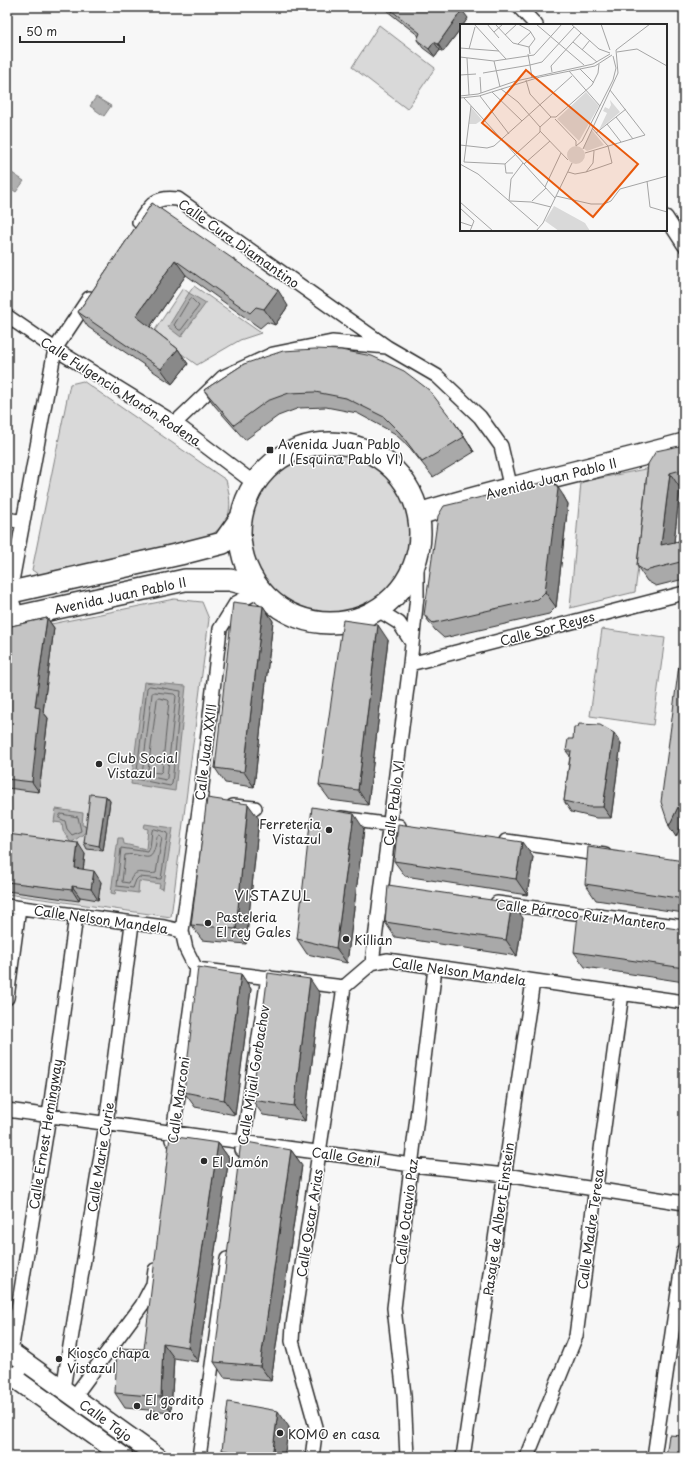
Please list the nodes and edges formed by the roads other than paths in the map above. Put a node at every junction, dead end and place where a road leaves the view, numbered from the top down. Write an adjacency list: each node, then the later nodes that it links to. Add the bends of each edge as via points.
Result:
1 (520, 7): 2 (street)
2 (535, 24)
3 (667, 219): 5 (street)
4 (134, 230): 8 (street, Calle Cura Diamantino, via 152,203 165,198 178,199)
5 (684, 245)
6 (94, 290): 9 (street)
7 (7, 316): 9 (street, Calle Fulgencio Morón Rodena)
8 (387, 347): 10 (street, via 332,342 273,354 223,377); 13 (street, Calle Cura Diamantino, via 437,376 480,417 501,446)
9 (55, 349): 10 (street, Calle Fulgencio Morón Rodena); 17 (street)
10 (175, 423): 12 (street, Calle Fulgencio Morón Rodena)
11 (684, 444): 13 (main road, Avenida Juan Pablo II)
12 (254, 483): 14 (main road, via 274,460 301,446 331,442 361,447 387,463 407,485); 16 (main road, via 245,500)
13 (511, 489): 14 (main road, Avenida Juan Pablo II)
14 (419, 514): 18 (main road, via 421,536)
15 (7, 519): 17 (street)
16 (240, 519): 19 (main road, via 241,551 245,566); 20 (main road, Avenida Juan Pablo II, via 223,543)
17 (23, 522): 20 (street)
18 (417, 558): 22 (main road, via 409,578 395,596); 24 (street, Calle Pablo VI, via 417,596)
19 (258, 589): 22 (main road, via 279,608 302,620 322,623 354,621); 23 (main road, Avenida Juan Pablo II, via 230,580 184,580); 26 (street, Calle Juan XXIII, via 236,603 220,629)
20 (8, 592): 23 (street)
21 (684, 593): 25 (street, Calle Sor Reyes)
22 (378, 610): 24 (street, via 399,623)
23 (12, 618)
24 (412, 644): 25 (street, Calle Pablo VI)
25 (410, 664): 29 (street, Calle Pablo VI)
26 (200, 802): 27 (street); 40 (street, Calle Juan XXIII)
27 (255, 808)
28 (328, 816): 29 (street)
29 (391, 825): 30 (street); 33 (street, Calle Pablo VI)
30 (414, 828)
31 (491, 839): 32 (street)
32 (614, 856)
33 (382, 889): 34 (street); 41 (street, Calle Pablo VI)
34 (398, 891)
35 (483, 902): 39 (street, Calle Párroco Ruiz Mantero)
36 (13, 907): 37 (street, Calle Nelson Mandela); 48 (street)
37 (76, 916): 38 (street, Calle Nelson Mandela); 51 (street, Calle Ernest Hemingway)
38 (132, 924): 40 (street, Calle Nelson Mandela); 52 (street, Calle Marie Curie)
39 (684, 927)
40 (182, 931): 43 (street, Calle Nelson Mandela, via 186,949)
41 (372, 963): 42 (street, Calle Nelson Mandela, via 387,960); 46 (street)
42 (436, 968): 45 (street, Calle Nelson Mandela); 58 (street, Calle Octavio Paz)
43 (196, 969): 44 (street); 53 (street, Calle Marconi)
44 (268, 977): 46 (street); 54 (street, Calle Mijail Gorbachov)
45 (533, 981): 47 (street, Calle Nelson Mandela); 59 (street, Pasaje de Albert Einstein)
46 (344, 987): 56 (street, Calle Oscar Arias)
47 (622, 993): 49 (street, Calle Nelson Mandela); 60 (street, Calle Madre Teresa)
48 (7, 998)
49 (684, 1002)
50 (7, 1110): 51 (street, Calle Genil)
51 (48, 1116): 52 (street, Calle Genil); 65 (street, Calle Ernest Hemingway)
52 (106, 1124): 53 (street, Calle Genil); 67 (street, Calle Marie Curie)
53 (174, 1132): 54 (street, Calle Genil); 55 (street, Calle Marconi)
54 (243, 1141): 56 (street, Calle Genil); 57 (street, Calle Mijail Gorbachov)
55 (171, 1151)
56 (319, 1152): 58 (street, Calle Genil); 72 (street, Calle Oscar Arias, via 292,1341 316,1427)
57 (240, 1165)
58 (412, 1165): 59 (street, Calle Genil); 73 (street, Calle Octavio Paz, via 394,1308 404,1396)
59 (505, 1175): 60 (street, Calle Genil); 74 (street, Pasaje de Albert Einstein)
60 (596, 1189): 61 (street, Calle Genil); 75 (street, Calle Madre Teresa, via 576,1336)
61 (684, 1203)
62 (229, 1244): 71 (street)
63 (684, 1251): 76 (street)
64 (156, 1260): 67 (street, via 153,1284 142,1305)
65 (15, 1355): 66 (street); 67 (street, Calle Tajo)
66 (9, 1379): 68 (street, Calle Tajo)
67 (69, 1393): 68 (street, Calle Tajo, via 61,1401 59,1407); 70 (street, Calle Tajo)
68 (62, 1413): 69 (street, Calle Tajo)
69 (124, 1457)
70 (158, 1457)
71 (199, 1457)
72 (312, 1457)
73 (407, 1457)
74 (463, 1457)
75 (527, 1457)
76 (654, 1457)

